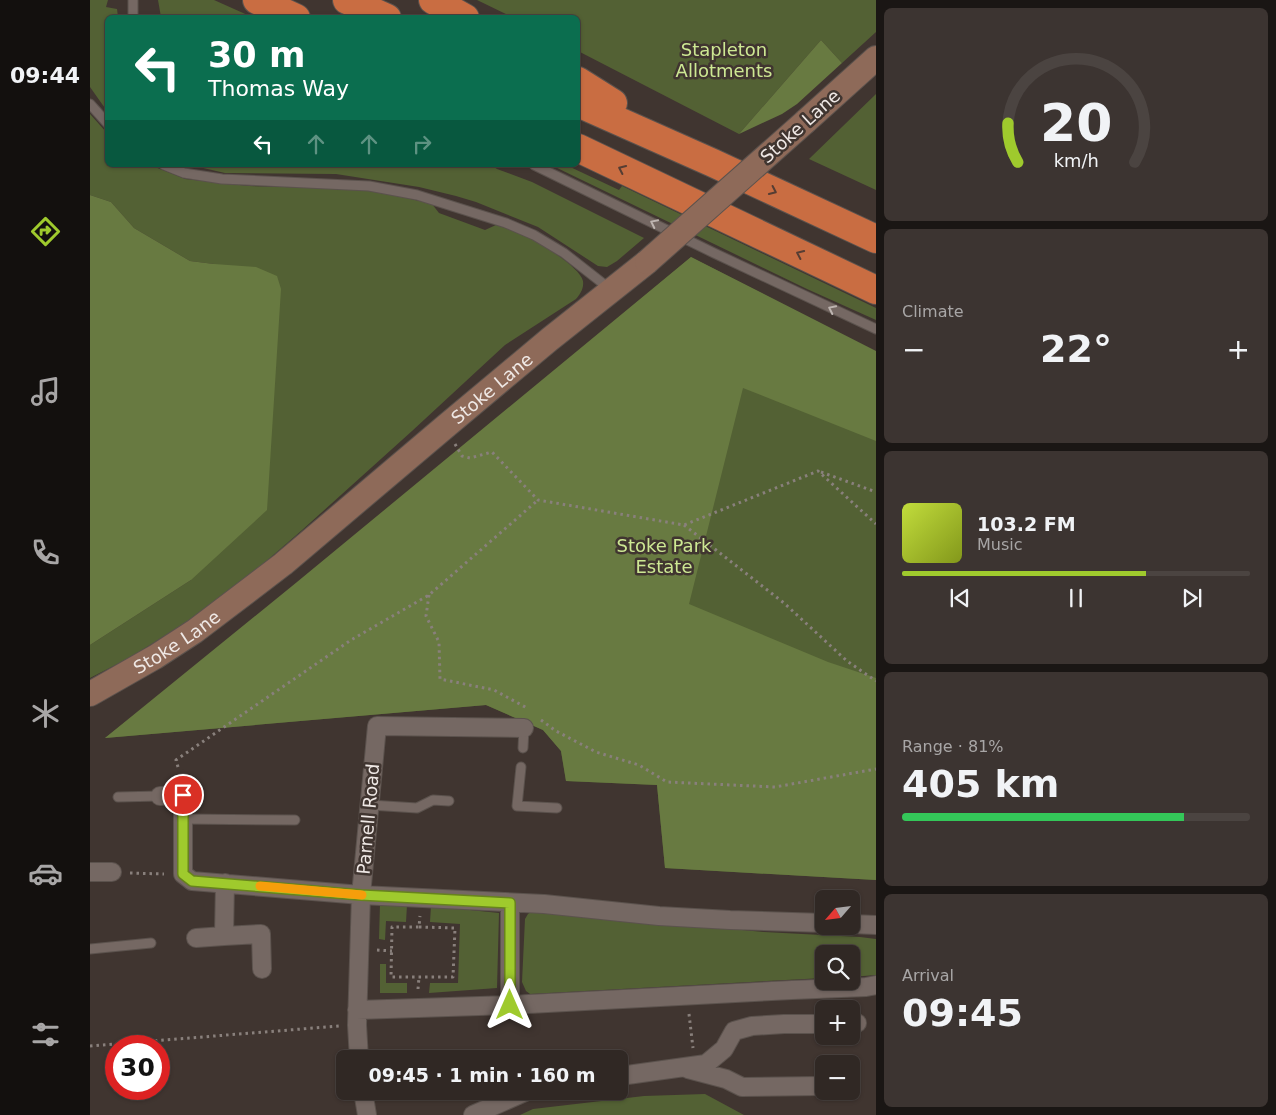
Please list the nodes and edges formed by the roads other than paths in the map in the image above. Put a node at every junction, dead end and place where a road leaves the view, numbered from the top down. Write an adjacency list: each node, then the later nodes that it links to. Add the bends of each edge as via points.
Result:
1 (133, 0): 5 (lane)
2 (258, 0): 6 (highway)
3 (347, 0): 7 (highway)
4 (433, 0): 8 (highway)
5 (133, 15)
6 (290, 15)
7 (380, 15)
8 (460, 15)
9 (876, 58): 19 (street, Stoke Lane, bridge)
10 (580, 82): 15 (highway)
11 (90, 104): 13 (lane)
12 (580, 104): 15 (highway)
13 (105, 121)
14 (580, 149): 20 (highway, one-way to 14)
15 (713, 164): 18 (highway, one-way to 18)
16 (168, 167): 19 (lane, via 184,174 222,179 369,186 418,195 534,235 564,253)
17 (538, 167): 21 (lane, one-way to 17)
18 (876, 239)
19 (612, 290): 22 (street, Stoke Lane, via 283,564 156,657)
20 (876, 290)
21 (876, 329)
22 (90, 694)
23 (528, 720): 24 (lane); 29 (street, Parnell Road, via 377,726)
24 (522, 748)
25 (521, 767): 30 (lane, via 517,806)
26 (160, 796): 27 (lane); 31 (street, via 183,789)
27 (118, 797)
28 (449, 801): 29 (lane, via 433,800 417,808)
29 (370, 806): 36 (street, Parnell Road)
30 (557, 808)
31 (183, 819): 32 (lane); 35 (street, via 183,874 192,881)
32 (295, 820)
33 (90, 872): 34 (street)
34 (112, 872)
35 (225, 883): 36 (street); 41 (street)
36 (361, 895): 37 (street); 48 (street, Parnell Road)
37 (510, 903): 38 (street, via 659,916); 47 (street)
38 (815, 923)
39 (860, 924): 40 (street)
40 (876, 925)
41 (224, 936): 42 (street); 45 (street, via 261,934)
42 (196, 938)
43 (151, 943): 44 (lane)
44 (90, 949)
45 (262, 969)
46 (876, 985): 47 (street)
47 (510, 1005): 48 (street)
48 (357, 1017): 50 (street, Parnell Road)
49 (815, 1024): 51 (street, via 752,1026 734,1031 724,1049 706,1064)
50 (359, 1050)
51 (687, 1066): 52 (street); 53 (street, via 742,1087)
52 (628, 1075)
53 (815, 1086)
54 (364, 1100): 56 (street)
55 (506, 1100): 57 (street)
56 (367, 1115)
57 (473, 1115)

